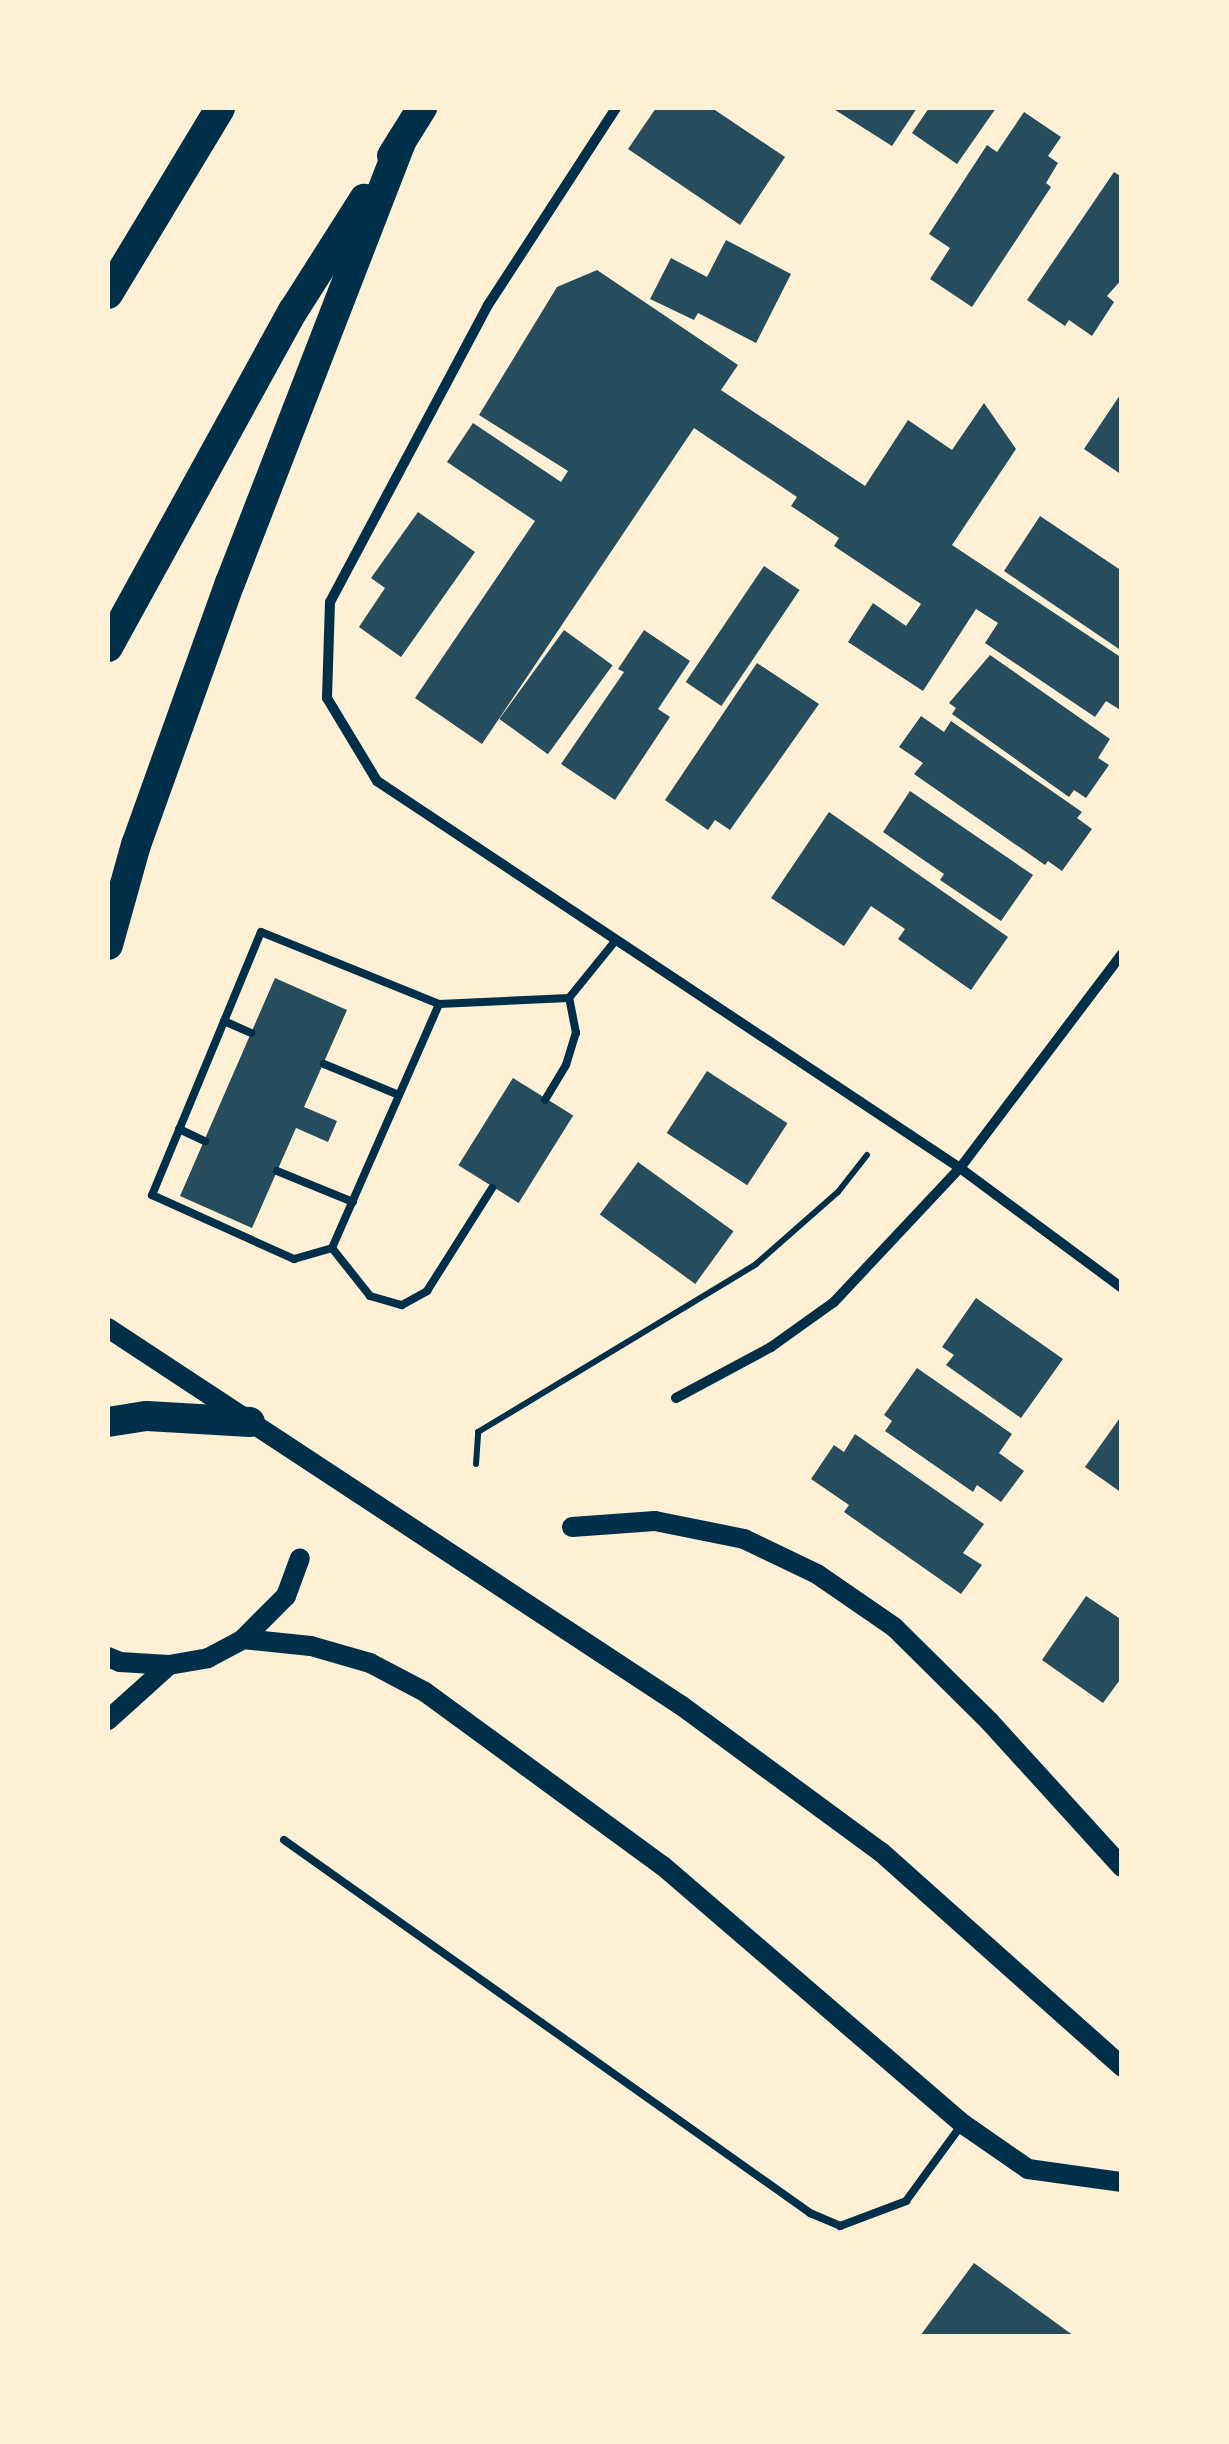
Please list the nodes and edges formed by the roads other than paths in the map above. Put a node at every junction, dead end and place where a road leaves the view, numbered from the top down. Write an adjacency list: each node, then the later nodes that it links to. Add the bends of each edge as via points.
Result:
1 (198, 108): 6 (highway)
2 (220, 108): 6 (highway)
3 (422, 108): 5 (highway)
4 (616, 108): 9 (street, via 488,305 330,602 328,698 376,781)
5 (401, 141): 8 (highway, via 292,311); 10 (highway, via 230,582 136,845)
6 (151, 216): 7 (highway)
7 (108, 294)
8 (108, 647)
9 (616, 940): 12 (lane); 21 (street)
10 (108, 945)
11 (1122, 954): 21 (street)
12 (569, 998): 13 (lane); 18 (lane, via 576,1033)
13 (439, 1004): 14 (lane, via 261,932); 17 (lane)
14 (224, 1022): 15 (lane); 19 (lane)
15 (252, 1033)
16 (324, 1064): 17 (lane)
17 (399, 1095): 24 (lane)
18 (545, 1100)
19 (180, 1129): 20 (lane); 25 (lane, via 152,1196 294,1259)
20 (205, 1140)
21 (960, 1168): 26 (street); 28 (street, via 834,1302 770,1347)
22 (277, 1171): 24 (lane)
23 (492, 1188): 25 (lane, via 427,1291 402,1306 370,1296)
24 (353, 1202): 25 (lane)
25 (332, 1248)
26 (1122, 1288)
27 (108, 1328): 30 (main road)
28 (676, 1398)
29 (108, 1422): 30 (highway, via 146,1416)
30 (250, 1422): 39 (main road, via 682,1706 881,1852)
31 (572, 1527): 38 (main road, via 655,1521 744,1540 817,1574 894,1627)
32 (300, 1558): 33 (main road, via 286,1596)
33 (242, 1639): 35 (main road, via 208,1658); 40 (main road, via 310,1646 370,1663 426,1692 664,1866)
34 (108, 1657): 35 (main road)
35 (169, 1665): 36 (main road)
36 (108, 1720)
37 (284, 1840): 40 (lane, via 810,2213 840,2226 906,2201)
38 (1122, 1867)
39 (1122, 2068)
40 (963, 2124): 41 (main road, via 1028,2169)
41 (1122, 2182)

